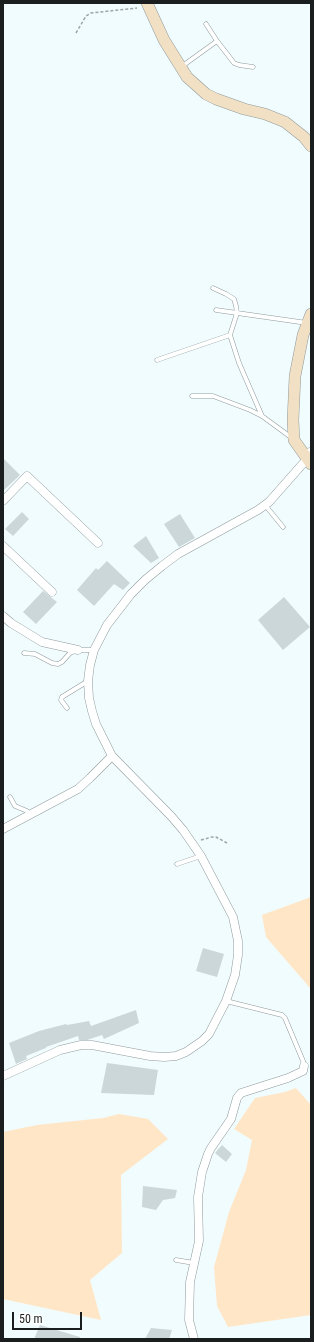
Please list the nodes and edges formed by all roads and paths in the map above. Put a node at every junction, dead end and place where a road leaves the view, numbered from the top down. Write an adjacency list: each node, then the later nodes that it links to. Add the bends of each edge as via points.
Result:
1 (147, 5): 3 (path, via 91,13 86,16); 5 (street)
2 (206, 24): 4 (lane)
3 (76, 33)
4 (217, 41): 5 (lane); 6 (lane, via 234,62)
5 (181, 67): 7 (street, via 187,77 206,94 285,122)
6 (253, 67)
7 (311, 146)
8 (213, 288): 10 (lane, via 234,299)
9 (216, 310): 10 (lane)
10 (237, 313): 11 (lane); 12 (lane)
11 (309, 318): 16 (street, via 295,376)
12 (230, 335): 13 (lane); 15 (lane)
13 (157, 360)
14 (192, 396): 15 (lane, via 213,396)
15 (262, 416): 16 (lane)
16 (294, 440): 17 (street)
17 (308, 456): 19 (street)
18 (3, 501): 21 (street, via 26,476)
19 (265, 505): 20 (lane); 26 (street, via 178,554 145,580 117,610)
20 (283, 527)
21 (98, 543)
22 (3, 546): 23 (street)
23 (52, 592)
24 (3, 616): 25 (street, via 42,642)
25 (78, 650): 26 (lane); 27 (lane, via 70,653 58,664 34,654)
26 (94, 650): 28 (street)
27 (24, 653)
28 (88, 681): 29 (lane, via 62,697 61,700); 30 (street, via 89,698 96,724)
29 (67, 708)
30 (112, 756): 32 (street, via 78,788); 35 (street, via 171,816)
31 (10, 797): 32 (lane, via 16,806)
32 (29, 815): 33 (street)
33 (3, 829)
34 (227, 843): 35 (path, via 212,837)
35 (194, 844): 36 (street)
36 (201, 856): 37 (lane); 38 (street, via 233,917 236,929 237,965)
37 (177, 864)
38 (226, 1001): 39 (lane, via 282,1015); 40 (street, via 209,1034 186,1052 176,1056 157,1056 92,1044 81,1045 60,1050)
39 (304, 1066): 42 (street, via 303,1071 241,1093 237,1098 231,1119 211,1148 202,1172 198,1197 199,1241)
40 (3, 1076)
41 (176, 1260): 42 (lane)
42 (195, 1263): 43 (street, via 189,1297 189,1320)
43 (194, 1339)

